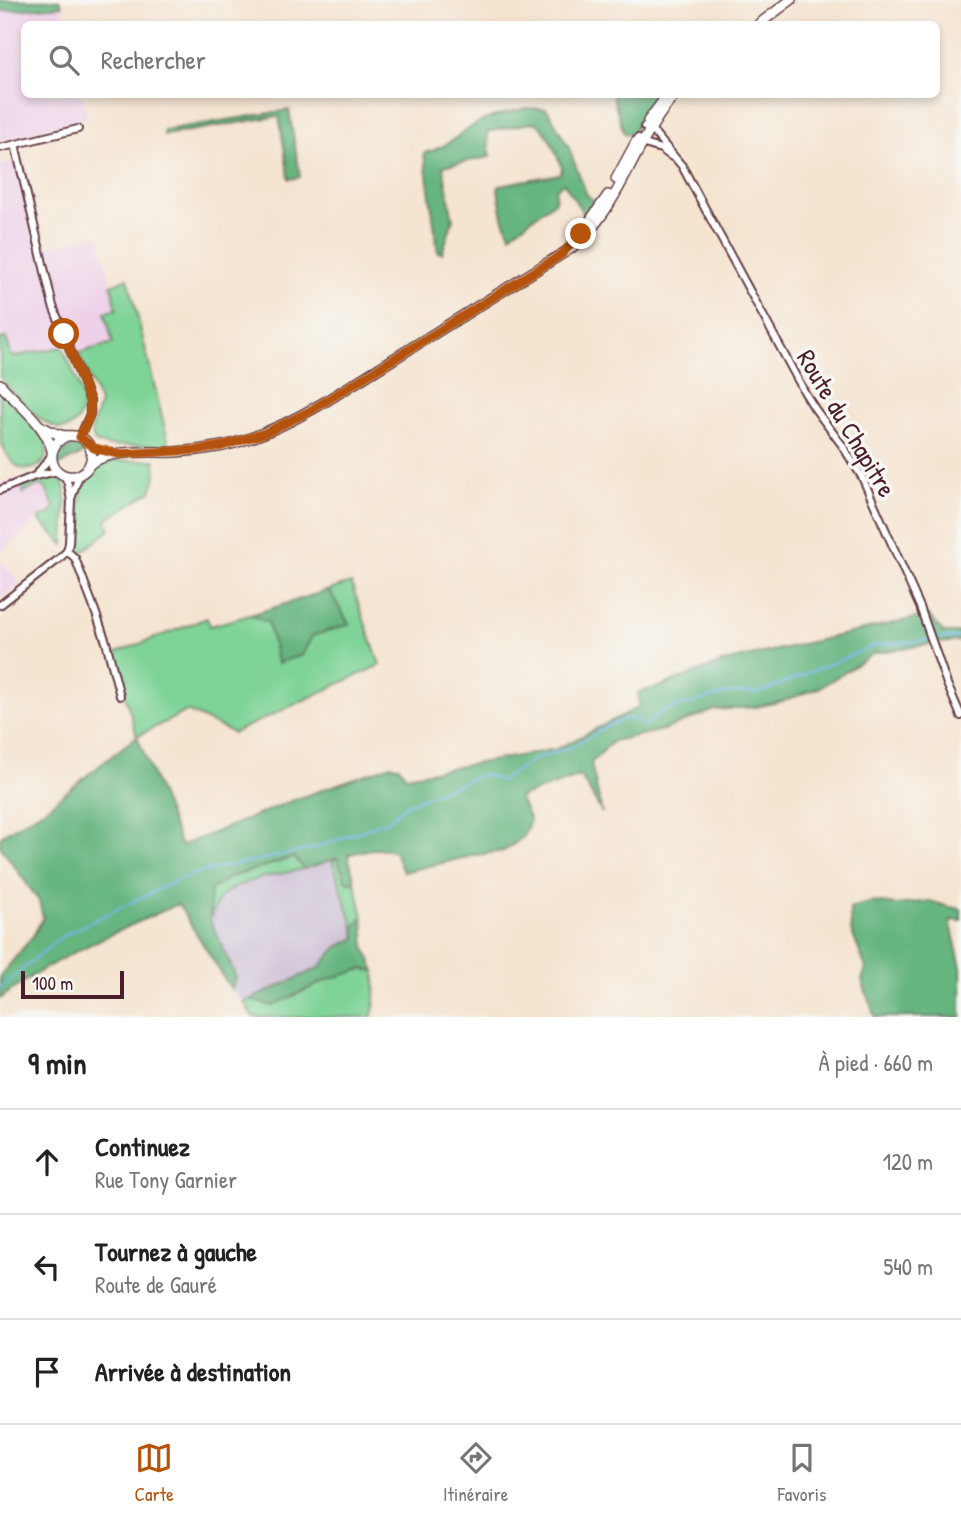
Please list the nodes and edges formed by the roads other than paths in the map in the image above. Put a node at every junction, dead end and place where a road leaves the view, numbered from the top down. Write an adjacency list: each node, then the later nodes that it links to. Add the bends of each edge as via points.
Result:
1 (791, 0): 2 (street)
2 (763, 21)
3 (665, 98): 5 (street)
4 (673, 98): 5 (street)
5 (647, 128): 7 (street); 10 (street, Route du Chapitre)
6 (78, 129): 8 (street)
7 (640, 140): 10 (street); 17 (street, via 606,209 578,243 310,411 276,429 222,446)
8 (15, 144): 9 (street); 14 (street, via 53,306 90,401)
9 (0, 148)
10 (677, 160): 27 (street, Route du Chapitre, via 814,410 862,477 920,607)
11 (0, 384): 12 (street)
12 (40, 426): 13 (street); 16 (street)
13 (67, 436): 14 (street); 16 (street)
14 (80, 437): 15 (street)
15 (89, 445): 17 (street); 18 (street)
16 (52, 452): 19 (street, via 53,464); 21 (street)
17 (119, 454): 18 (street)
18 (90, 464): 20 (street)
19 (61, 473): 20 (street); 21 (street); 23 (street)
20 (80, 474): 23 (street)
21 (35, 477): 22 (street)
22 (0, 490)
23 (71, 501): 24 (street)
24 (66, 551): 25 (street); 26 (street, via 75,558 89,595)
25 (0, 605)
26 (120, 696)
27 (961, 716)

